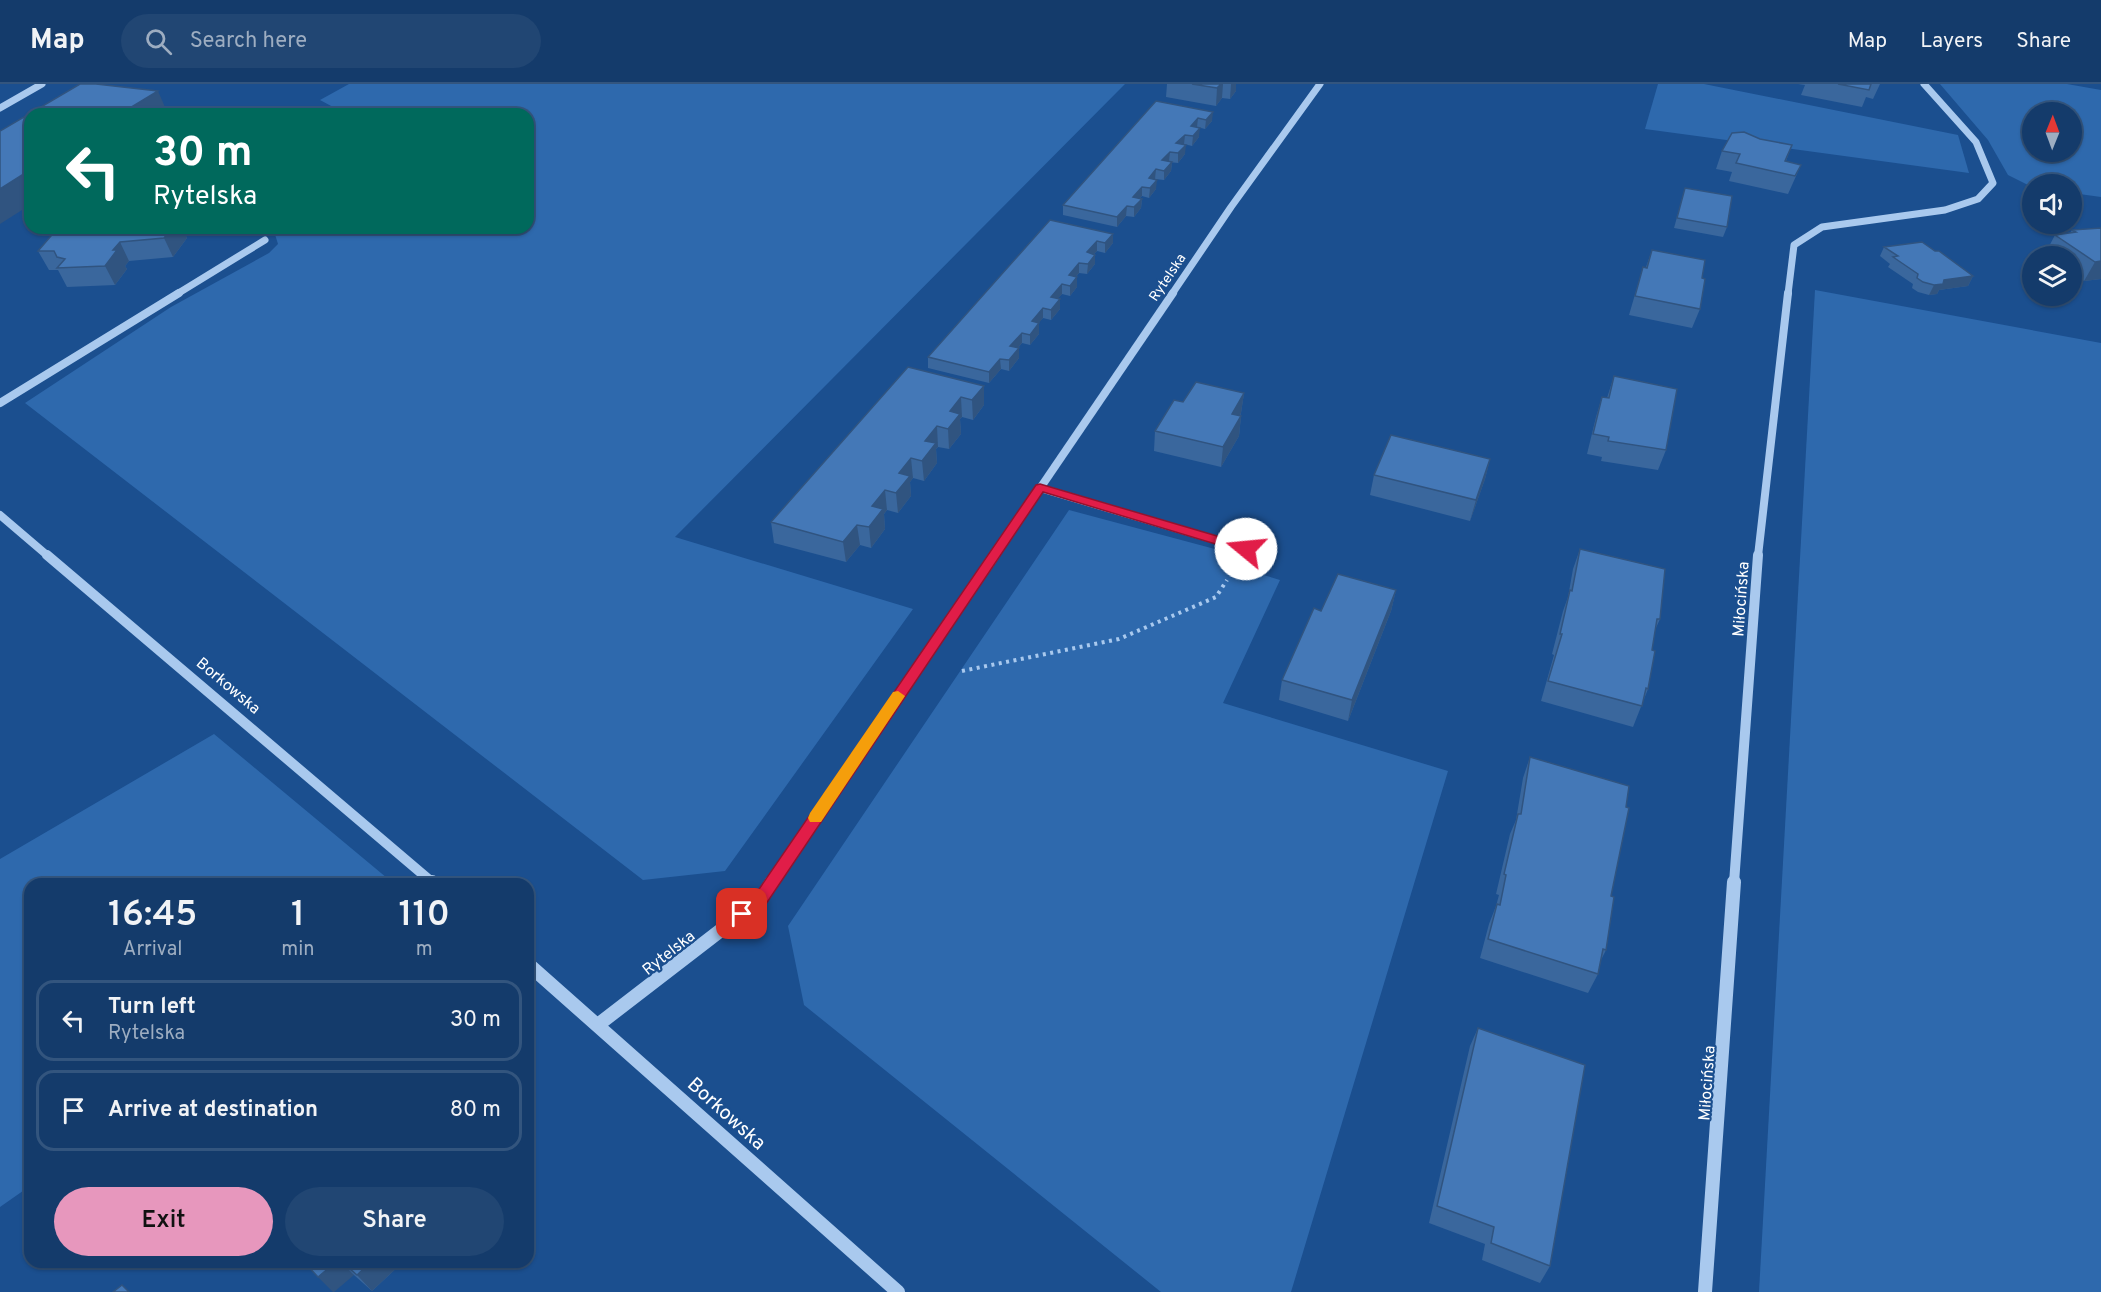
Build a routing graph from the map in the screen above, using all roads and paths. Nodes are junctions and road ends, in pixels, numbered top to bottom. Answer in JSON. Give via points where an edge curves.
{"nodes":[{"id":1,"x":42,"y":84,"type":"edge"},
{"id":2,"x":1320,"y":84,"type":"edge"},
{"id":3,"x":1924,"y":84,"type":"edge"},
{"id":4,"x":0,"y":108,"type":"edge"},
{"id":5,"x":266,"y":240,"type":"dead end"},
{"id":6,"x":0,"y":403,"type":"edge"},
{"id":7,"x":1040,"y":488,"type":"junction"},
{"id":8,"x":0,"y":515,"type":"edge"},
{"id":9,"x":1246,"y":549,"type":"joint"},
{"id":10,"x":908,"y":681,"type":"junction"},
{"id":11,"x":427,"y":878,"type":"edge"},
{"id":12,"x":534,"y":969,"type":"edge"},
{"id":13,"x":599,"y":1024,"type":"junction"},
{"id":14,"x":898,"y":1292,"type":"edge"},
{"id":15,"x":1705,"y":1292,"type":"edge"}],
"edges":[{"from":1,"to":4,"type":"street"},
{"from":2,"to":7,"type":"street","name":"Rytelska","via":[[1231,207]]},
{"from":3,"to":15,"type":"street","name":"Miłocińska","via":[[1976,142],[1994,183],[1978,199],[1945,210],[1822,227],[1794,245],[1759,540]]},
{"from":5,"to":6,"type":"street"},
{"from":7,"to":9,"type":"street"},
{"from":7,"to":10,"type":"street","name":"Rytelska"},
{"from":8,"to":11,"type":"street","name":"Borkowska"},
{"from":9,"to":10,"type":"path","via":[[1216,597],[1119,639]]},
{"from":10,"to":13,"type":"street","name":"Rytelska","via":[[760,900]]},
{"from":12,"to":13,"type":"street","name":"Borkowska"},
{"from":13,"to":14,"type":"street","name":"Borkowska"}]}
